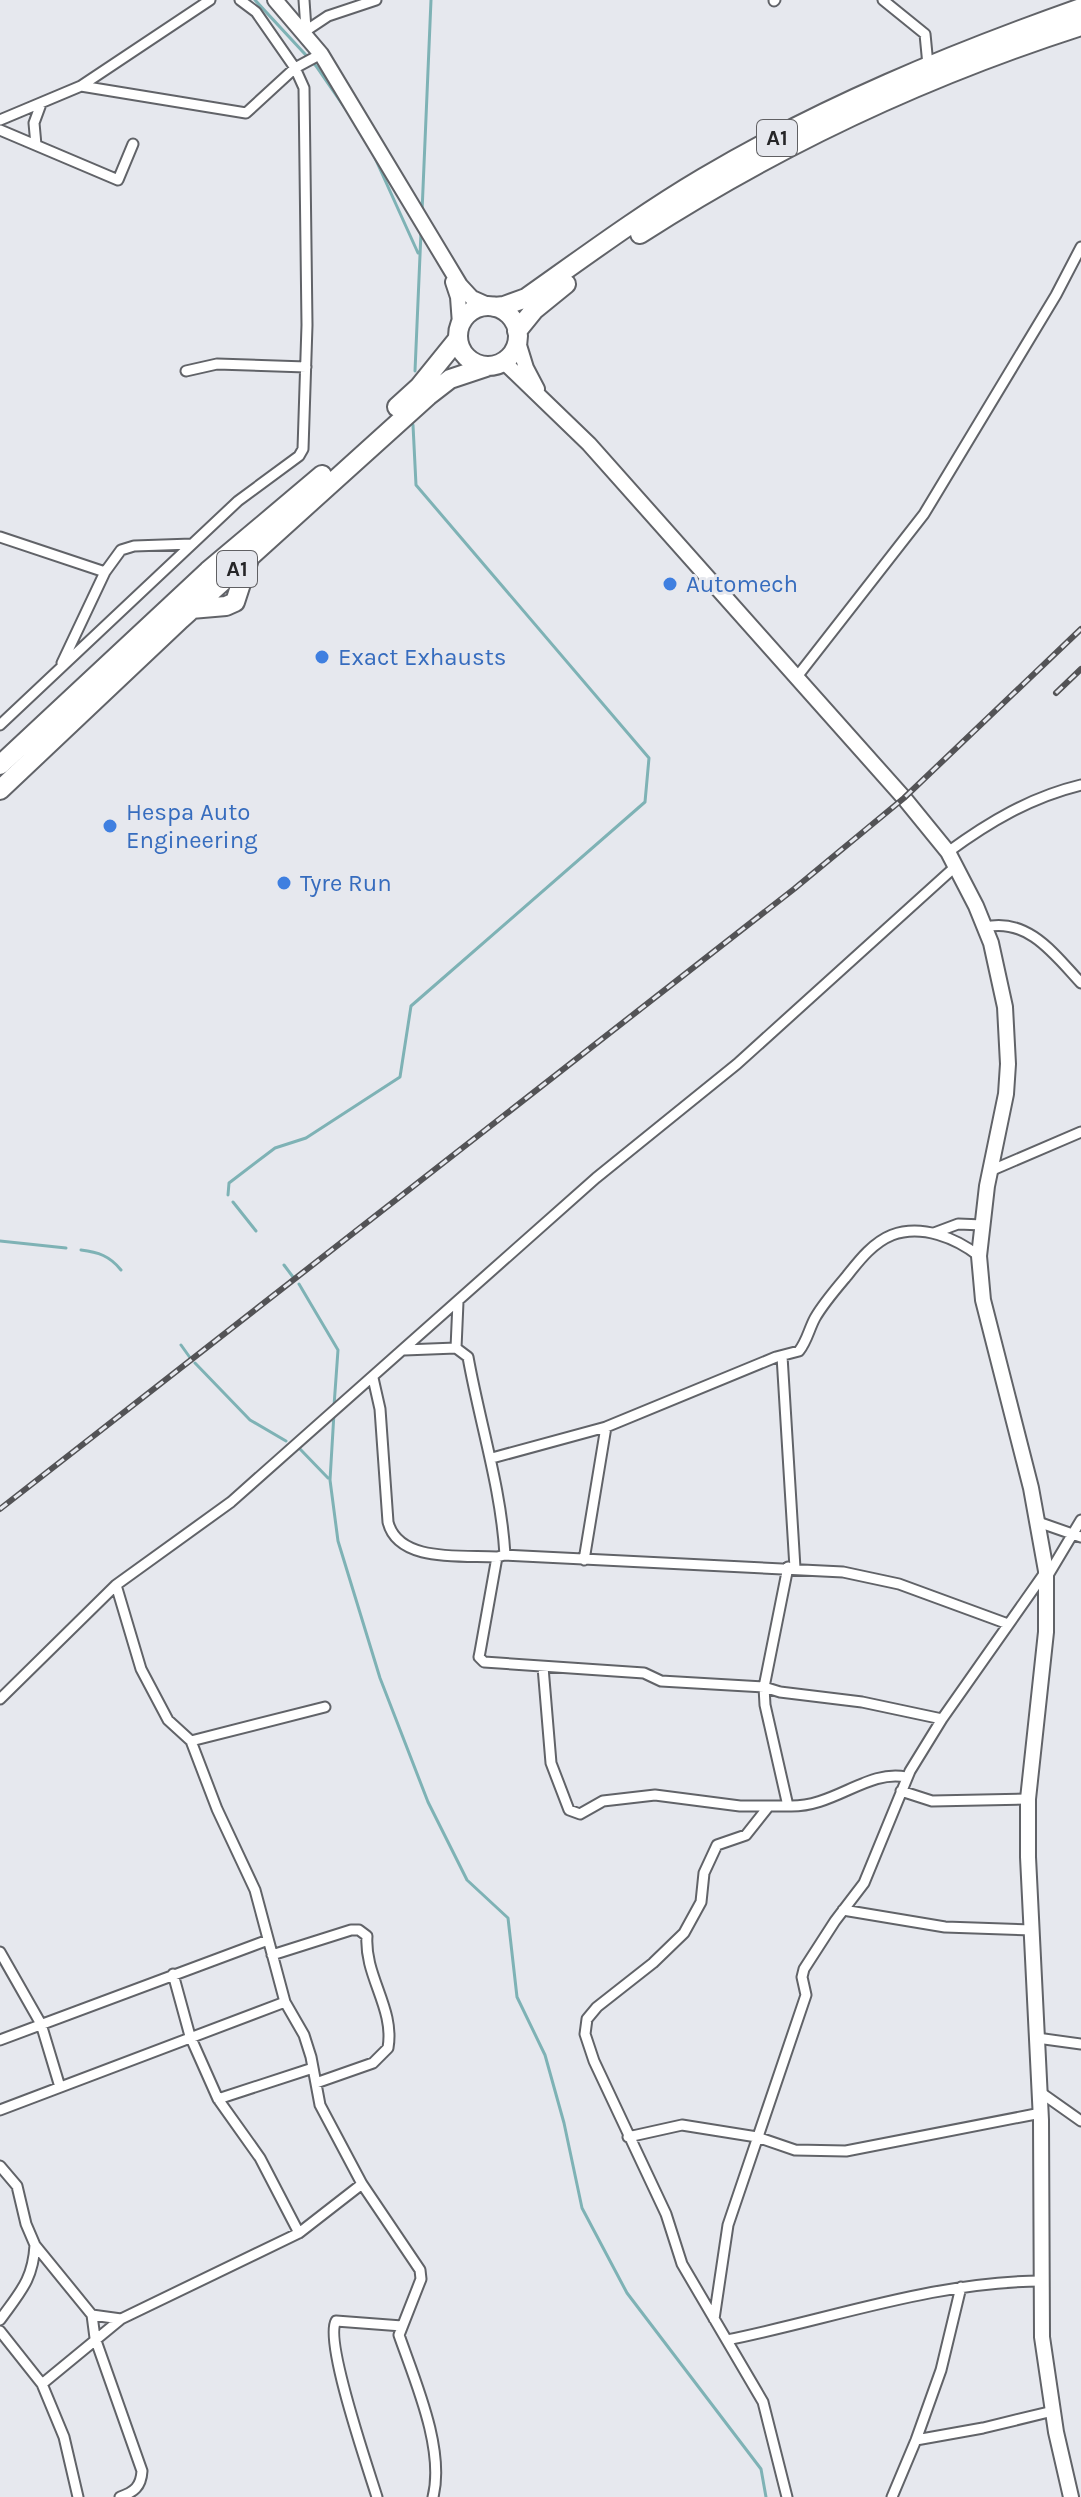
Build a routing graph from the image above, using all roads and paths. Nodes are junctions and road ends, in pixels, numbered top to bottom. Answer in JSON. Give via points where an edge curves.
{"nodes":[{"id":1,"x":210,"y":0,"type":"edge"},
{"id":2,"x":240,"y":0,"type":"edge"},
{"id":3,"x":275,"y":0,"type":"edge"},
{"id":4,"x":304,"y":0,"type":"edge"},
{"id":5,"x":376,"y":0,"type":"edge"},
{"id":6,"x":883,"y":0,"type":"edge"},
{"id":7,"x":1081,"y":8,"type":"edge"},
{"id":8,"x":1081,"y":26,"type":"edge"},
{"id":9,"x":305,"y":30,"type":"junction"},
{"id":10,"x":321,"y":54,"type":"junction"},
{"id":11,"x":928,"y":65,"type":"junction"},
{"id":12,"x":295,"y":68,"type":"junction"},
{"id":13,"x":81,"y":86,"type":"junction"},
{"id":14,"x":41,"y":104,"type":"junction"},
{"id":15,"x":0,"y":120,"type":"edge"},
{"id":16,"x":0,"y":130,"type":"edge"},
{"id":17,"x":133,"y":144,"type":"dead end"},
{"id":18,"x":36,"y":145,"type":"junction"},
{"id":19,"x":1081,"y":247,"type":"edge"},
{"id":20,"x":448,"y":266,"type":"junction"},
{"id":21,"x":492,"y":307,"type":"junction"},
{"id":22,"x":458,"y":332,"type":"junction"},
{"id":23,"x":518,"y":336,"type":"junction"},
{"id":24,"x":495,"y":364,"type":"junction"},
{"id":25,"x":306,"y":367,"type":"junction"},
{"id":26,"x":186,"y":371,"type":"dead end"},
{"id":27,"x":539,"y":393,"type":"junction"},
{"id":28,"x":0,"y":537,"type":"edge"},
{"id":29,"x":192,"y":544,"type":"junction"},
{"id":30,"x":105,"y":572,"type":"junction"},
{"id":31,"x":59,"y":669,"type":"junction"},
{"id":32,"x":796,"y":678,"type":"junction"},
{"id":33,"x":0,"y":725,"type":"edge"},
{"id":34,"x":1,"y":761,"type":"edge"},
{"id":35,"x":17,"y":776,"type":"junction"},
{"id":36,"x":1081,"y":785,"type":"edge"},
{"id":37,"x":0,"y":790,"type":"edge"},
{"id":38,"x":948,"y":852,"type":"junction"},
{"id":39,"x":956,"y":866,"type":"junction"},
{"id":40,"x":985,"y":927,"type":"junction"},
{"id":41,"x":1081,"y":983,"type":"edge"},
{"id":42,"x":1081,"y":1132,"type":"edge"},
{"id":43,"x":990,"y":1171,"type":"junction"},
{"id":44,"x":983,"y":1225,"type":"junction"},
{"id":45,"x":934,"y":1233,"type":"junction"},
{"id":46,"x":979,"y":1256,"type":"junction"},
{"id":47,"x":458,"y":1302,"type":"junction"},
{"id":48,"x":456,"y":1348,"type":"junction"},
{"id":49,"x":403,"y":1350,"type":"junction"},
{"id":50,"x":782,"y":1356,"type":"junction"},
{"id":51,"x":373,"y":1378,"type":"junction"},
{"id":52,"x":606,"y":1427,"type":"junction"},
{"id":53,"x":492,"y":1458,"type":"junction"},
{"id":54,"x":1081,"y":1520,"type":"edge"},
{"id":55,"x":1038,"y":1522,"type":"junction"},
{"id":56,"x":1078,"y":1535,"type":"edge"},
{"id":57,"x":501,"y":1556,"type":"junction"},
{"id":58,"x":584,"y":1560,"type":"junction"},
{"id":59,"x":791,"y":1568,"type":"junction"},
{"id":60,"x":1046,"y":1576,"type":"junction"},
{"id":61,"x":116,"y":1585,"type":"junction"},
{"id":62,"x":1008,"y":1624,"type":"junction"},
{"id":63,"x":543,"y":1667,"type":"junction"},
{"id":64,"x":764,"y":1687,"type":"junction"},
{"id":65,"x":0,"y":1699,"type":"edge"},
{"id":66,"x":325,"y":1707,"type":"dead end"},
{"id":67,"x":942,"y":1719,"type":"junction"},
{"id":68,"x":191,"y":1741,"type":"junction"},
{"id":69,"x":906,"y":1777,"type":"junction"},
{"id":70,"x":901,"y":1791,"type":"junction"},
{"id":71,"x":1028,"y":1799,"type":"junction"},
{"id":72,"x":769,"y":1806,"type":"junction"},
{"id":73,"x":788,"y":1806,"type":"junction"},
{"id":74,"x":843,"y":1910,"type":"junction"},
{"id":75,"x":1033,"y":1930,"type":"junction"},
{"id":76,"x":268,"y":1940,"type":"junction"},
{"id":77,"x":0,"y":1952,"type":"edge"},
{"id":78,"x":272,"y":1955,"type":"junction"},
{"id":79,"x":173,"y":1974,"type":"junction"},
{"id":80,"x":285,"y":2002,"type":"junction"},
{"id":81,"x":41,"y":2024,"type":"junction"},
{"id":82,"x":190,"y":2036,"type":"junction"},
{"id":83,"x":1037,"y":2038,"type":"junction"},
{"id":84,"x":0,"y":2040,"type":"edge"},
{"id":85,"x":1081,"y":2044,"type":"edge"},
{"id":86,"x":313,"y":2068,"type":"junction"},
{"id":87,"x":316,"y":2083,"type":"junction"},
{"id":88,"x":60,"y":2087,"type":"junction"},
{"id":89,"x":1040,"y":2092,"type":"junction"},
{"id":90,"x":218,"y":2099,"type":"junction"},
{"id":91,"x":0,"y":2110,"type":"edge"},
{"id":92,"x":1041,"y":2113,"type":"junction"},
{"id":93,"x":1081,"y":2121,"type":"edge"},
{"id":94,"x":628,"y":2137,"type":"junction"},
{"id":95,"x":757,"y":2137,"type":"junction"},
{"id":96,"x":0,"y":2166,"type":"edge"},
{"id":97,"x":362,"y":2184,"type":"junction"},
{"id":98,"x":299,"y":2233,"type":"junction"},
{"id":99,"x":35,"y":2245,"type":"junction"},
{"id":100,"x":1042,"y":2281,"type":"junction"},
{"id":101,"x":961,"y":2287,"type":"junction"},
{"id":102,"x":92,"y":2315,"type":"junction"},
{"id":103,"x":121,"y":2319,"type":"junction"},
{"id":104,"x":714,"y":2319,"type":"junction"},
{"id":105,"x":0,"y":2320,"type":"edge"},
{"id":106,"x":402,"y":2326,"type":"junction"},
{"id":107,"x":0,"y":2331,"type":"edge"},
{"id":108,"x":95,"y":2338,"type":"junction"},
{"id":109,"x":727,"y":2340,"type":"junction"},
{"id":110,"x":42,"y":2384,"type":"junction"},
{"id":111,"x":1053,"y":2411,"type":"junction"},
{"id":112,"x":916,"y":2440,"type":"junction"},
{"id":113,"x":78,"y":2497,"type":"edge"},
{"id":114,"x":120,"y":2497,"type":"edge"},
{"id":115,"x":377,"y":2497,"type":"edge"},
{"id":116,"x":433,"y":2497,"type":"edge"},
{"id":117,"x":787,"y":2497,"type":"edge"},
{"id":118,"x":892,"y":2497,"type":"edge"},
{"id":119,"x":1071,"y":2497,"type":"edge"}],
"edges":[{"from":1,"to":13,"type":"street"},
{"from":2,"to":12,"type":"street","via":[[256,12]]},
{"from":3,"to":9,"type":"street"},
{"from":4,"to":9,"type":"street"},
{"from":5,"to":9,"type":"street"},
{"from":6,"to":11,"type":"street","via":[[925,34]]},
{"from":7,"to":11,"type":"highway","number":"A1"},
{"from":8,"to":23,"type":"highway","number":"A1","via":[[914,87],[711,188],[534,310]]},
{"from":9,"to":10,"type":"street"},
{"from":10,"to":12,"type":"street"},
{"from":10,"to":20,"type":"street"},
{"from":11,"to":21,"type":"highway","number":"A1","via":[[702,178],[526,298]]},
{"from":12,"to":13,"type":"street","via":[[246,113]]},
{"from":12,"to":25,"type":"street","via":[[304,88]]},
{"from":13,"to":14,"type":"street"},
{"from":14,"to":15,"type":"street"},
{"from":14,"to":18,"type":"street","via":[[34,123]]},
{"from":16,"to":18,"type":"street"},
{"from":17,"to":18,"type":"street","via":[[118,180]]},
{"from":19,"to":32,"type":"street","via":[[924,514]]},
{"from":20,"to":21,"type":"street","via":[[472,298]]},
{"from":20,"to":22,"type":"street","via":[[458,297]]},
{"from":21,"to":22,"type":"highway","number":"A1","via":[[472,310]]},
{"from":21,"to":23,"type":"highway","via":[[509,315]]},
{"from":22,"to":24,"type":"highway","via":[[467,359]]},
{"from":22,"to":34,"type":"highway","number":"A1","via":[[419,387]]},
{"from":23,"to":24,"type":"highway","number":"A1","via":[[513,353]]},
{"from":23,"to":27,"type":"street"},
{"from":24,"to":27,"type":"street"},
{"from":24,"to":35,"type":"highway","number":"A1","via":[[450,379],[428,396],[191,609]]},
{"from":25,"to":26,"type":"street","via":[[217,364]]},
{"from":25,"to":29,"type":"street","via":[[303,452]]},
{"from":27,"to":32,"type":"street"},
{"from":28,"to":30,"type":"street"},
{"from":29,"to":30,"type":"street","via":[[125,548]]},
{"from":29,"to":31,"type":"street"},
{"from":30,"to":31,"type":"street"},
{"from":31,"to":33,"type":"street"},
{"from":32,"to":38,"type":"street"},
{"from":34,"to":35,"type":"street"},
{"from":35,"to":37,"type":"highway","number":"A1"},
{"from":36,"to":38,"type":"street","via":[[1003,815]]},
{"from":38,"to":39,"type":"street"},
{"from":39,"to":40,"type":"street"},
{"from":39,"to":47,"type":"street","via":[[737,1064],[596,1178]]},
{"from":40,"to":41,"type":"street","via":[[1010,925],[1032,935]]},
{"from":40,"to":43,"type":"street","via":[[1000,975],[1008,1035],[1006,1094]]},
{"from":42,"to":43,"type":"street"},
{"from":43,"to":44,"type":"street"},
{"from":44,"to":45,"type":"street","via":[[958,1224]]},
{"from":44,"to":46,"type":"street"},
{"from":45,"to":46,"type":"street"},
{"from":45,"to":50,"type":"street","via":[[890,1236],[868,1252],[815,1318],[799,1351]]},
{"from":46,"to":55,"type":"street","via":[[983,1300]]},
{"from":47,"to":48,"type":"street"},
{"from":47,"to":49,"type":"street"},
{"from":48,"to":49,"type":"street"},
{"from":48,"to":53,"type":"street","via":[[468,1357]]},
{"from":49,"to":51,"type":"street"},
{"from":50,"to":52,"type":"street"},
{"from":50,"to":59,"type":"street"},
{"from":51,"to":57,"type":"street","via":[[391,1534],[414,1551]]},
{"from":51,"to":61,"type":"street","via":[[231,1502]]},
{"from":52,"to":53,"type":"street"},
{"from":52,"to":58,"type":"street"},
{"from":53,"to":57,"type":"street","via":[[502,1514]]},
{"from":54,"to":56,"type":"street"},
{"from":55,"to":56,"type":"street"},
{"from":55,"to":60,"type":"street"},
{"from":56,"to":60,"type":"street"},
{"from":57,"to":58,"type":"street"},
{"from":57,"to":63,"type":"street","via":[[479,1657],[488,1664]]},
{"from":58,"to":59,"type":"street"},
{"from":59,"to":62,"type":"street","via":[[872,1576]]},
{"from":59,"to":64,"type":"street"},
{"from":60,"to":62,"type":"street"},
{"from":60,"to":71,"type":"street","via":[[1046,1632]]},
{"from":61,"to":65,"type":"street"},
{"from":61,"to":68,"type":"street","via":[[141,1669],[168,1720]]},
{"from":62,"to":67,"type":"street"},
{"from":63,"to":64,"type":"street"},
{"from":63,"to":72,"type":"street","via":[[551,1763],[569,1810],[580,1814],[603,1801],[655,1795]]},
{"from":64,"to":67,"type":"street"},
{"from":64,"to":73,"type":"street"},
{"from":66,"to":68,"type":"street"},
{"from":67,"to":69,"type":"street"},
{"from":68,"to":76,"type":"street","via":[[255,1890]]},
{"from":69,"to":70,"type":"street"},
{"from":69,"to":73,"type":"street","via":[[891,1774],[824,1802]]},
{"from":70,"to":71,"type":"street","via":[[932,1801]]},
{"from":70,"to":74,"type":"street","via":[[864,1883]]},
{"from":71,"to":75,"type":"street"},
{"from":72,"to":73,"type":"street"},
{"from":72,"to":94,"type":"street","via":[[746,1835],[713,1851],[701,1902],[684,1933],[587,2019],[585,2034],[594,2061]]},
{"from":74,"to":75,"type":"street","via":[[945,1927]]},
{"from":74,"to":95,"type":"street","via":[[804,1969],[806,1995]]},
{"from":75,"to":83,"type":"street"},
{"from":76,"to":78,"type":"street"},
{"from":76,"to":79,"type":"street"},
{"from":77,"to":81,"type":"street"},
{"from":78,"to":80,"type":"street"},
{"from":78,"to":87,"type":"street","via":[[351,1930],[367,1936],[369,1961],[389,2021],[388,2048],[373,2063]]},
{"from":79,"to":81,"type":"street"},
{"from":79,"to":82,"type":"street"},
{"from":80,"to":82,"type":"street"},
{"from":80,"to":86,"type":"street","via":[[304,2035]]},
{"from":81,"to":84,"type":"street"},
{"from":81,"to":88,"type":"street"},
{"from":82,"to":88,"type":"street"},
{"from":82,"to":90,"type":"street"},
{"from":83,"to":85,"type":"street"},
{"from":83,"to":89,"type":"street"},
{"from":86,"to":87,"type":"street"},
{"from":86,"to":90,"type":"street"},
{"from":87,"to":97,"type":"street","via":[[320,2105]]},
{"from":88,"to":91,"type":"street"},
{"from":89,"to":92,"type":"street"},
{"from":89,"to":93,"type":"street"},
{"from":90,"to":98,"type":"street","via":[[260,2158]]},
{"from":92,"to":95,"type":"street","via":[[846,2151],[795,2150]]},
{"from":92,"to":100,"type":"street"},
{"from":94,"to":95,"type":"street","via":[[682,2125]]},
{"from":94,"to":104,"type":"street","via":[[666,2214],[682,2264]]},
{"from":95,"to":104,"type":"street","via":[[728,2225]]},
{"from":96,"to":99,"type":"street","via":[[17,2186]]},
{"from":97,"to":98,"type":"street"},
{"from":97,"to":106,"type":"street","via":[[421,2274]]},
{"from":98,"to":103,"type":"street"},
{"from":99,"to":102,"type":"street"},
{"from":99,"to":105,"type":"street","via":[[34,2269]]},
{"from":100,"to":101,"type":"street"},
{"from":100,"to":111,"type":"street","via":[[1042,2337]]},
{"from":101,"to":109,"type":"street"},
{"from":101,"to":112,"type":"street","via":[[941,2370]]},
{"from":102,"to":103,"type":"street"},
{"from":102,"to":108,"type":"street"},
{"from":103,"to":108,"type":"street"},
{"from":104,"to":109,"type":"street"},
{"from":106,"to":115,"type":"street","via":[[336,2321],[332,2331]]},
{"from":106,"to":116,"type":"street","via":[[399,2335],[426,2407]]},
{"from":107,"to":110,"type":"street"},
{"from":108,"to":110,"type":"street"},
{"from":108,"to":114,"type":"street","via":[[142,2471],[138,2487]]},
{"from":109,"to":117,"type":"street","via":[[763,2402]]},
{"from":110,"to":113,"type":"street","via":[[64,2437]]},
{"from":111,"to":112,"type":"street"},
{"from":111,"to":119,"type":"street"},
{"from":112,"to":118,"type":"street"}]}
